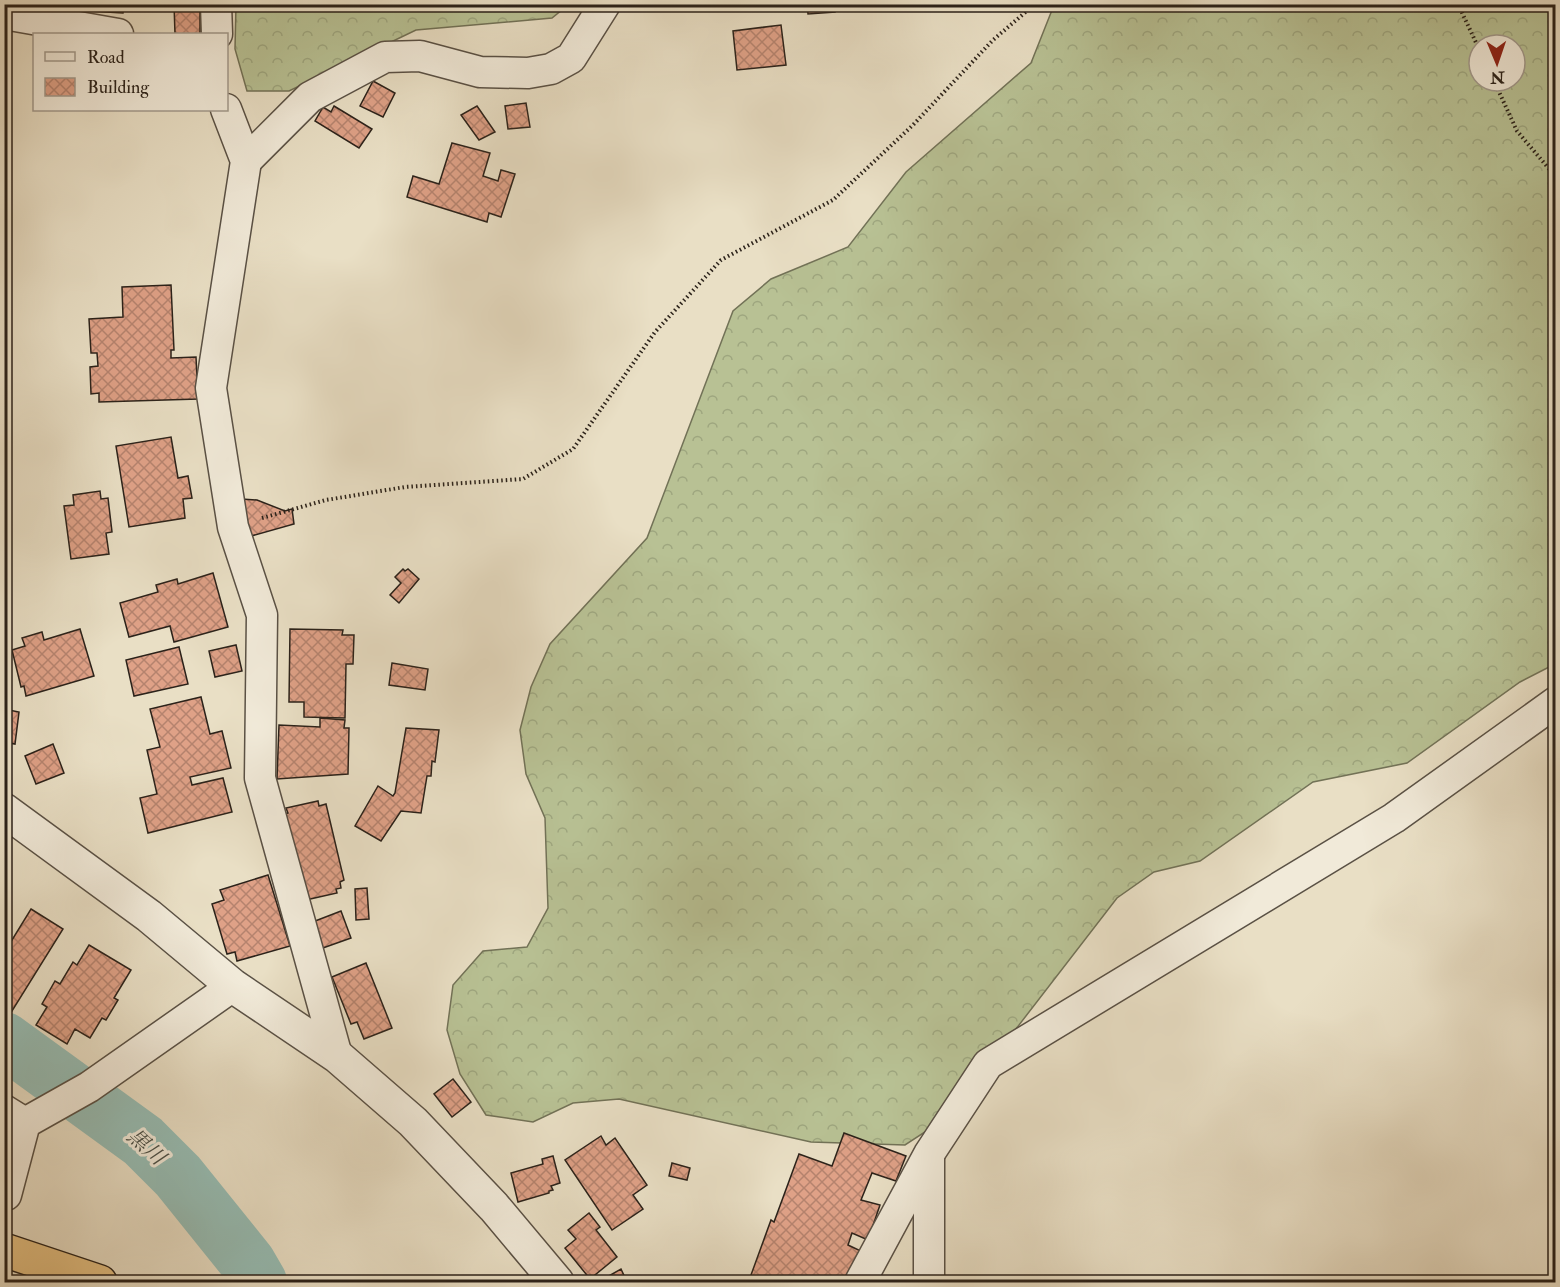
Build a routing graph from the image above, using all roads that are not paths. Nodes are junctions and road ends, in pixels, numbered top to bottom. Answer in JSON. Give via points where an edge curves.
{"nodes":[{"id":1,"x":216,"y":4,"type":"edge"},
{"id":2,"x":605,"y":4,"type":"edge"},
{"id":3,"x":4,"y":14,"type":"edge"},
{"id":4,"x":112,"y":33,"type":"edge"},
{"id":5,"x":217,"y":33,"type":"edge"},
{"id":6,"x":227,"y":111,"type":"edge"},
{"id":7,"x":246,"y":161,"type":"junction"},
{"id":8,"x":1556,"y":702,"type":"edge"},
{"id":9,"x":4,"y":810,"type":"edge"},
{"id":10,"x":233,"y":986,"type":"junction"},
{"id":11,"x":337,"y":1056,"type":"junction"},
{"id":12,"x":15,"y":1117,"type":"edge"},
{"id":13,"x":929,"y":1154,"type":"junction"},
{"id":14,"x":6,"y":1195,"type":"dead end"},
{"id":15,"x":4,"y":1250,"type":"edge"},
{"id":16,"x":100,"y":1282,"type":"edge"},
{"id":17,"x":557,"y":1282,"type":"edge"},
{"id":18,"x":860,"y":1282,"type":"edge"},
{"id":19,"x":929,"y":1282,"type":"edge"}],
"edges":[{"from":1,"to":5,"type":"street"},
{"from":2,"to":7,"type":"street","via":[[571,58],[551,69],[528,73],[480,72],[420,56],[385,57],[310,97]]},
{"from":3,"to":4,"type":"street"},
{"from":6,"to":7,"type":"street"},
{"from":7,"to":11,"type":"street","via":[[211,388],[233,527],[262,615],[260,778]]},
{"from":8,"to":13,"type":"street","via":[[1394,818],[988,1064]]},
{"from":9,"to":10,"type":"street","via":[[149,916]]},
{"from":10,"to":11,"type":"street"},
{"from":10,"to":12,"type":"street","via":[[89,1087]]},
{"from":11,"to":17,"type":"street","via":[[413,1122],[494,1207]]},
{"from":12,"to":14,"type":"street"},
{"from":13,"to":18,"type":"street"},
{"from":13,"to":19,"type":"street"},
{"from":15,"to":16,"type":"highway"}]}
